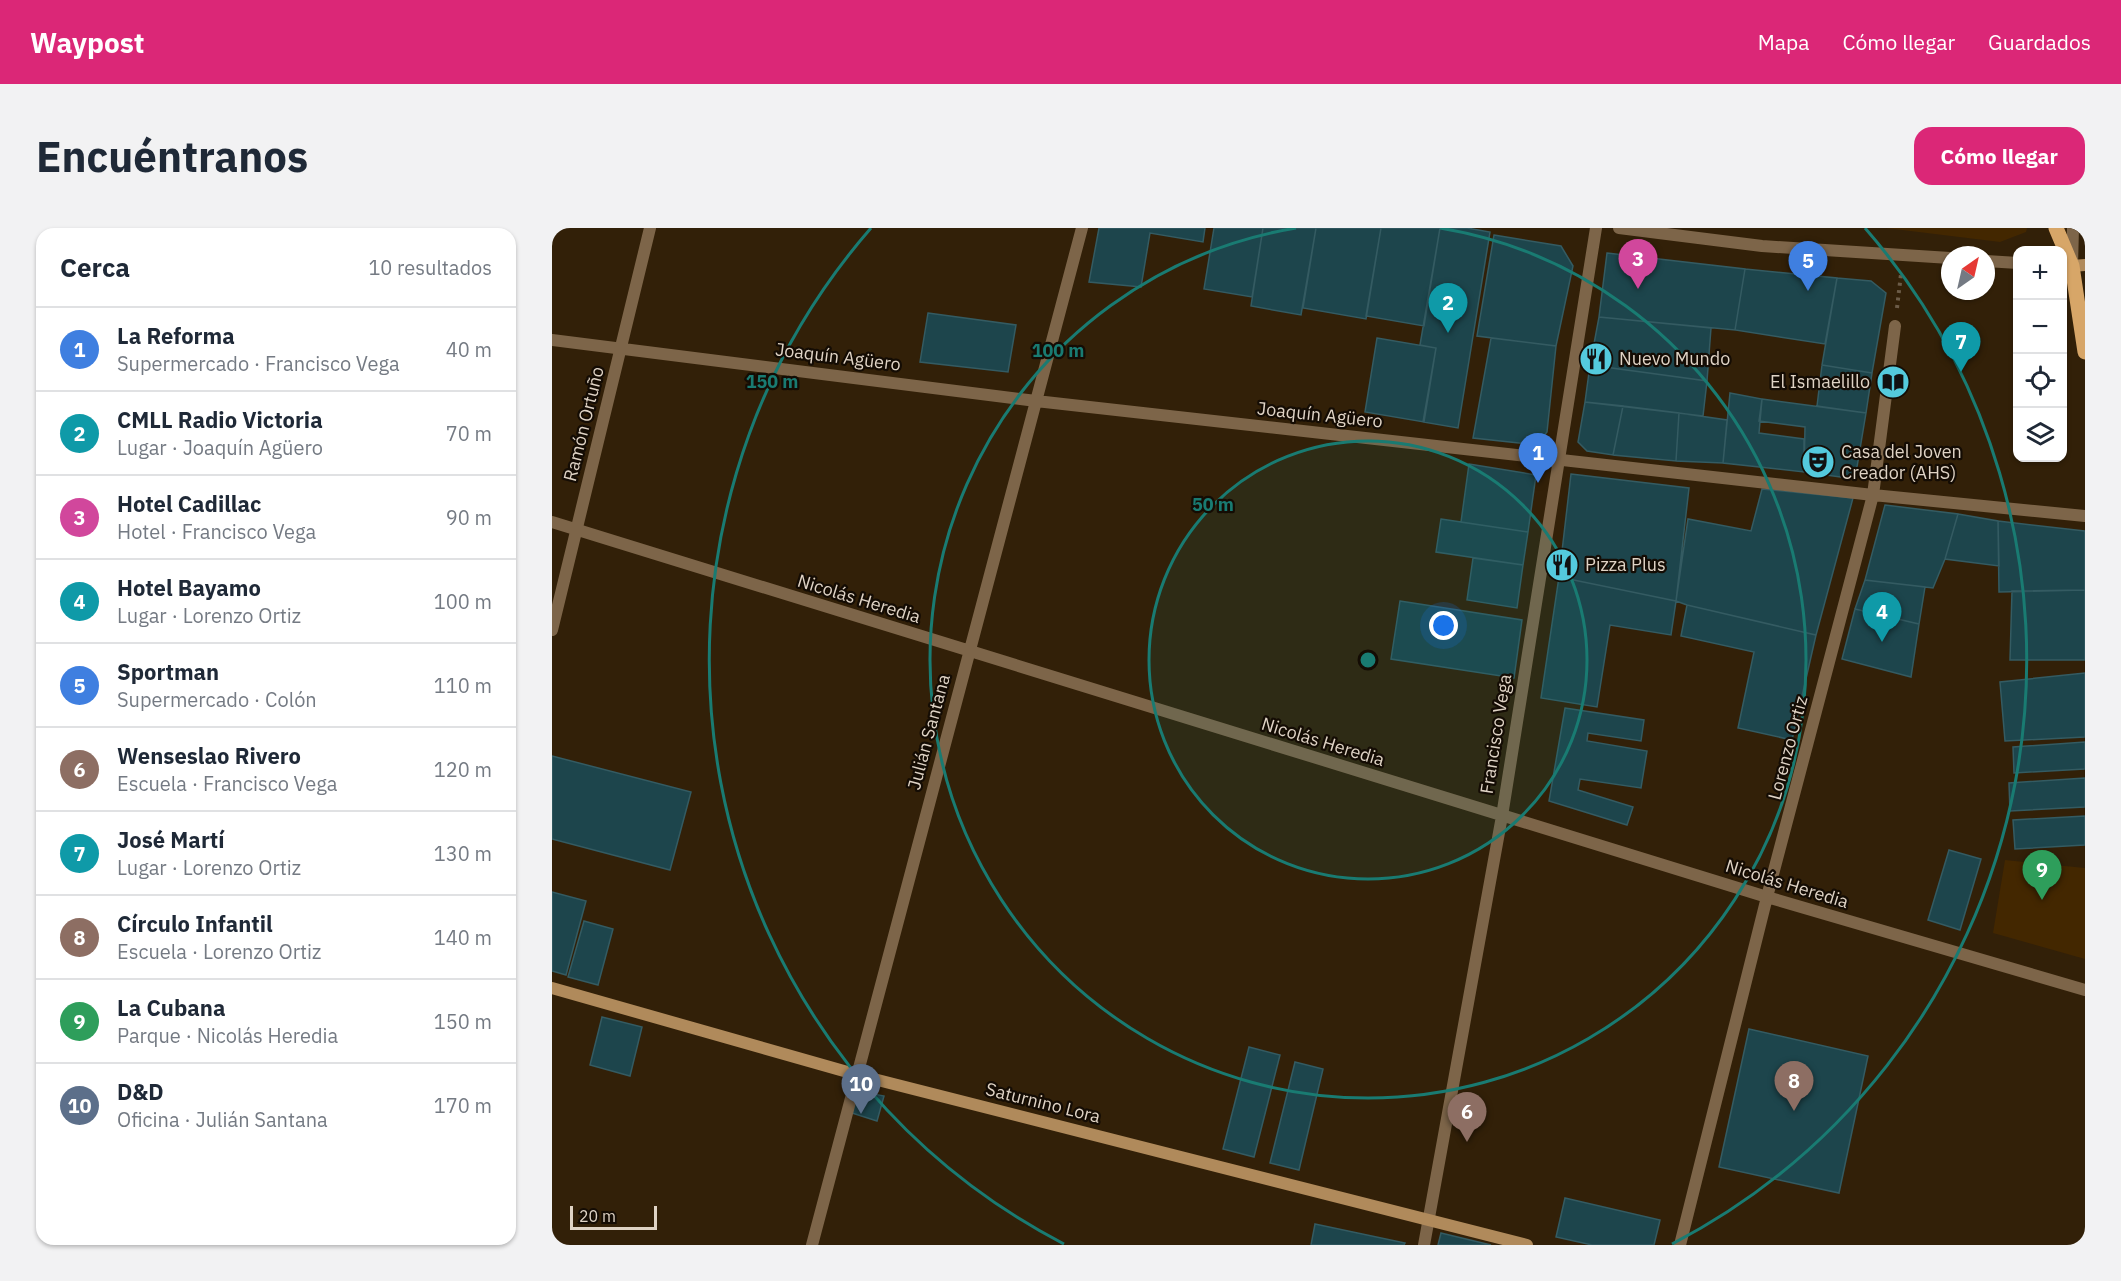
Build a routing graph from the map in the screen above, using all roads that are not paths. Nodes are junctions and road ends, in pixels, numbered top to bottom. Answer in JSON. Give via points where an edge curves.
{"nodes":[{"id":1,"x":650,"y":228,"type":"edge"},
{"id":2,"x":1082,"y":228,"type":"edge"},
{"id":3,"x":1596,"y":228,"type":"edge"},
{"id":4,"x":1619,"y":228,"type":"edge"},
{"id":5,"x":2056,"y":228,"type":"edge"},
{"id":6,"x":2073,"y":228,"type":"edge"},
{"id":7,"x":1941,"y":257,"type":"edge"},
{"id":8,"x":1995,"y":262,"type":"edge"},
{"id":9,"x":2013,"y":263,"type":"edge"},
{"id":10,"x":2073,"y":266,"type":"edge"},
{"id":11,"x":1895,"y":326,"type":"road end"},
{"id":12,"x":552,"y":340,"type":"edge"},
{"id":13,"x":621,"y":348,"type":"junction"},
{"id":14,"x":2085,"y":352,"type":"edge"},
{"id":15,"x":1036,"y":400,"type":"junction"},
{"id":16,"x":1558,"y":460,"type":"junction"},
{"id":17,"x":1873,"y":495,"type":"junction"},
{"id":18,"x":2085,"y":516,"type":"edge"},
{"id":19,"x":552,"y":522,"type":"edge"},
{"id":20,"x":576,"y":529,"type":"junction"},
{"id":21,"x":552,"y":630,"type":"edge"},
{"id":22,"x":969,"y":652,"type":"junction"},
{"id":23,"x":1502,"y":816,"type":"junction"},
{"id":24,"x":1767,"y":897,"type":"junction"},
{"id":25,"x":552,"y":988,"type":"edge"},
{"id":26,"x":2085,"y":990,"type":"edge"},
{"id":27,"x":858,"y":1075,"type":"junction"},
{"id":28,"x":1428,"y":1221,"type":"junction"},
{"id":29,"x":812,"y":1245,"type":"edge"},
{"id":30,"x":1424,"y":1245,"type":"edge"},
{"id":31,"x":1527,"y":1245,"type":"edge"},
{"id":32,"x":1680,"y":1245,"type":"edge"}],
"edges":[{"from":1,"to":13,"type":"street","name":"Ramón Ortuño"},
{"from":2,"to":15,"type":"street","name":"Julián Santana"},
{"from":3,"to":16,"type":"street","name":"Francisco Vega"},
{"from":4,"to":7,"type":"street","via":[[1762,246]]},
{"from":5,"to":10,"type":"main road"},
{"from":6,"to":10,"type":"street"},
{"from":8,"to":9,"type":"street"},
{"from":10,"to":14,"type":"main road"},
{"from":11,"to":17,"type":"street","name":"Lorenzo Ortiz"},
{"from":12,"to":13,"type":"street","name":"Joaquín Agüero"},
{"from":13,"to":15,"type":"street","name":"Joaquín Agüero"},
{"from":13,"to":20,"type":"street","name":"Ramón Ortuño"},
{"from":15,"to":16,"type":"street","name":"Joaquín Agüero"},
{"from":15,"to":22,"type":"street","name":"Julián Santana"},
{"from":16,"to":17,"type":"street","name":"Joaquín Agüero"},
{"from":16,"to":23,"type":"street","name":"Francisco Vega"},
{"from":17,"to":18,"type":"street","name":"Joaquín Agüero"},
{"from":17,"to":24,"type":"street","name":"Lorenzo Ortiz"},
{"from":19,"to":20,"type":"street","name":"Nicolás Heredia"},
{"from":20,"to":21,"type":"street","name":"Ramón Ortuño"},
{"from":20,"to":22,"type":"street","name":"Nicolás Heredia"},
{"from":22,"to":23,"type":"street","name":"Nicolás Heredia"},
{"from":22,"to":27,"type":"street","name":"Julián Santana"},
{"from":23,"to":24,"type":"street","name":"Nicolás Heredia"},
{"from":23,"to":28,"type":"street","name":"Francisco Vega"},
{"from":24,"to":26,"type":"street","name":"Nicolás Heredia"},
{"from":24,"to":32,"type":"street","name":"Lorenzo Ortiz"},
{"from":25,"to":27,"type":"street","name":"Saturnino Lora"},
{"from":27,"to":28,"type":"street","name":"Saturnino Lora"},
{"from":27,"to":29,"type":"street","name":"Julián Santana"},
{"from":28,"to":30,"type":"street","name":"Francisco Vega"},
{"from":28,"to":31,"type":"street","name":"Saturnino Lora"}]}
